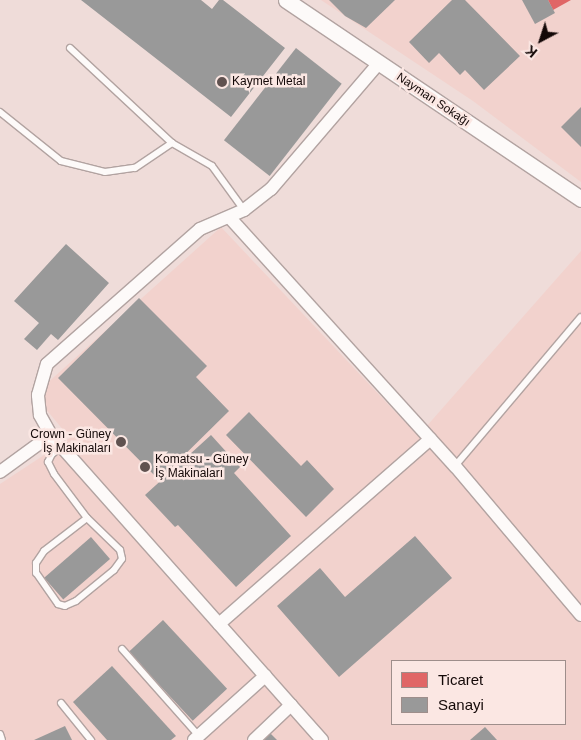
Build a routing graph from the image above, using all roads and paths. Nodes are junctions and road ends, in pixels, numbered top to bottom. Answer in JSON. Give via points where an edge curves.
{"nodes":[{"id":1,"x":286,"y":0,"type":"edge"},
{"id":2,"x":70,"y":48,"type":"dead end"},
{"id":3,"x":380,"y":63,"type":"junction"},
{"id":4,"x":0,"y":112,"type":"edge"},
{"id":5,"x":172,"y":144,"type":"junction"},
{"id":6,"x":581,"y":199,"type":"edge"},
{"id":7,"x":244,"y":210,"type":"junction"},
{"id":8,"x":230,"y":218,"type":"junction"},
{"id":9,"x":581,"y":317,"type":"edge"},
{"id":10,"x":51,"y":435,"type":"junction"},
{"id":11,"x":430,"y":439,"type":"junction"},
{"id":12,"x":62,"y":447,"type":"junction"},
{"id":13,"x":455,"y":466,"type":"junction"},
{"id":14,"x":0,"y":472,"type":"edge"},
{"id":15,"x":87,"y":518,"type":"junction"},
{"id":16,"x":581,"y":615,"type":"edge"},
{"id":17,"x":219,"y":624,"type":"junction"},
{"id":18,"x":122,"y":650,"type":"dead end"},
{"id":19,"x":265,"y":676,"type":"junction"},
{"id":20,"x":61,"y":704,"type":"dead end"},
{"id":21,"x":291,"y":705,"type":"junction"},
{"id":22,"x":0,"y":734,"type":"edge"},
{"id":23,"x":196,"y":738,"type":"edge"},
{"id":24,"x":2,"y":740,"type":"edge"},
{"id":25,"x":91,"y":740,"type":"edge"},
{"id":26,"x":254,"y":740,"type":"edge"},
{"id":27,"x":322,"y":740,"type":"edge"}],
"edges":[{"from":1,"to":3,"type":"street","name":"Nayman Sokağı"},
{"from":2,"to":5,"type":"lane"},
{"from":3,"to":6,"type":"street","name":"Nayman Sokağı"},
{"from":3,"to":7,"type":"street","via":[[271,189]]},
{"from":4,"to":5,"type":"lane","via":[[61,161],[105,172],[135,168]]},
{"from":5,"to":7,"type":"lane","via":[[212,166]]},
{"from":7,"to":8,"type":"street"},
{"from":8,"to":10,"type":"street","via":[[200,229],[47,364],[38,406],[43,425]]},
{"from":8,"to":11,"type":"street"},
{"from":9,"to":13,"type":"lane"},
{"from":10,"to":12,"type":"street"},
{"from":10,"to":14,"type":"street"},
{"from":11,"to":13,"type":"street"},
{"from":11,"to":17,"type":"street"},
{"from":12,"to":15,"type":"lane","via":[[52,454],[48,462]]},
{"from":12,"to":17,"type":"street"},
{"from":13,"to":16,"type":"street"},
{"from":15,"to":15,"type":"lane","via":[[120,550],[122,559],[114,570],[76,601],[65,606],[58,604],[36,573],[36,563],[44,551]]},
{"from":17,"to":19,"type":"street"},
{"from":18,"to":23,"type":"lane"},
{"from":19,"to":21,"type":"street"},
{"from":19,"to":23,"type":"street"},
{"from":20,"to":25,"type":"lane"},
{"from":21,"to":26,"type":"street"},
{"from":21,"to":27,"type":"street"},
{"from":22,"to":24,"type":"lane"}]}
